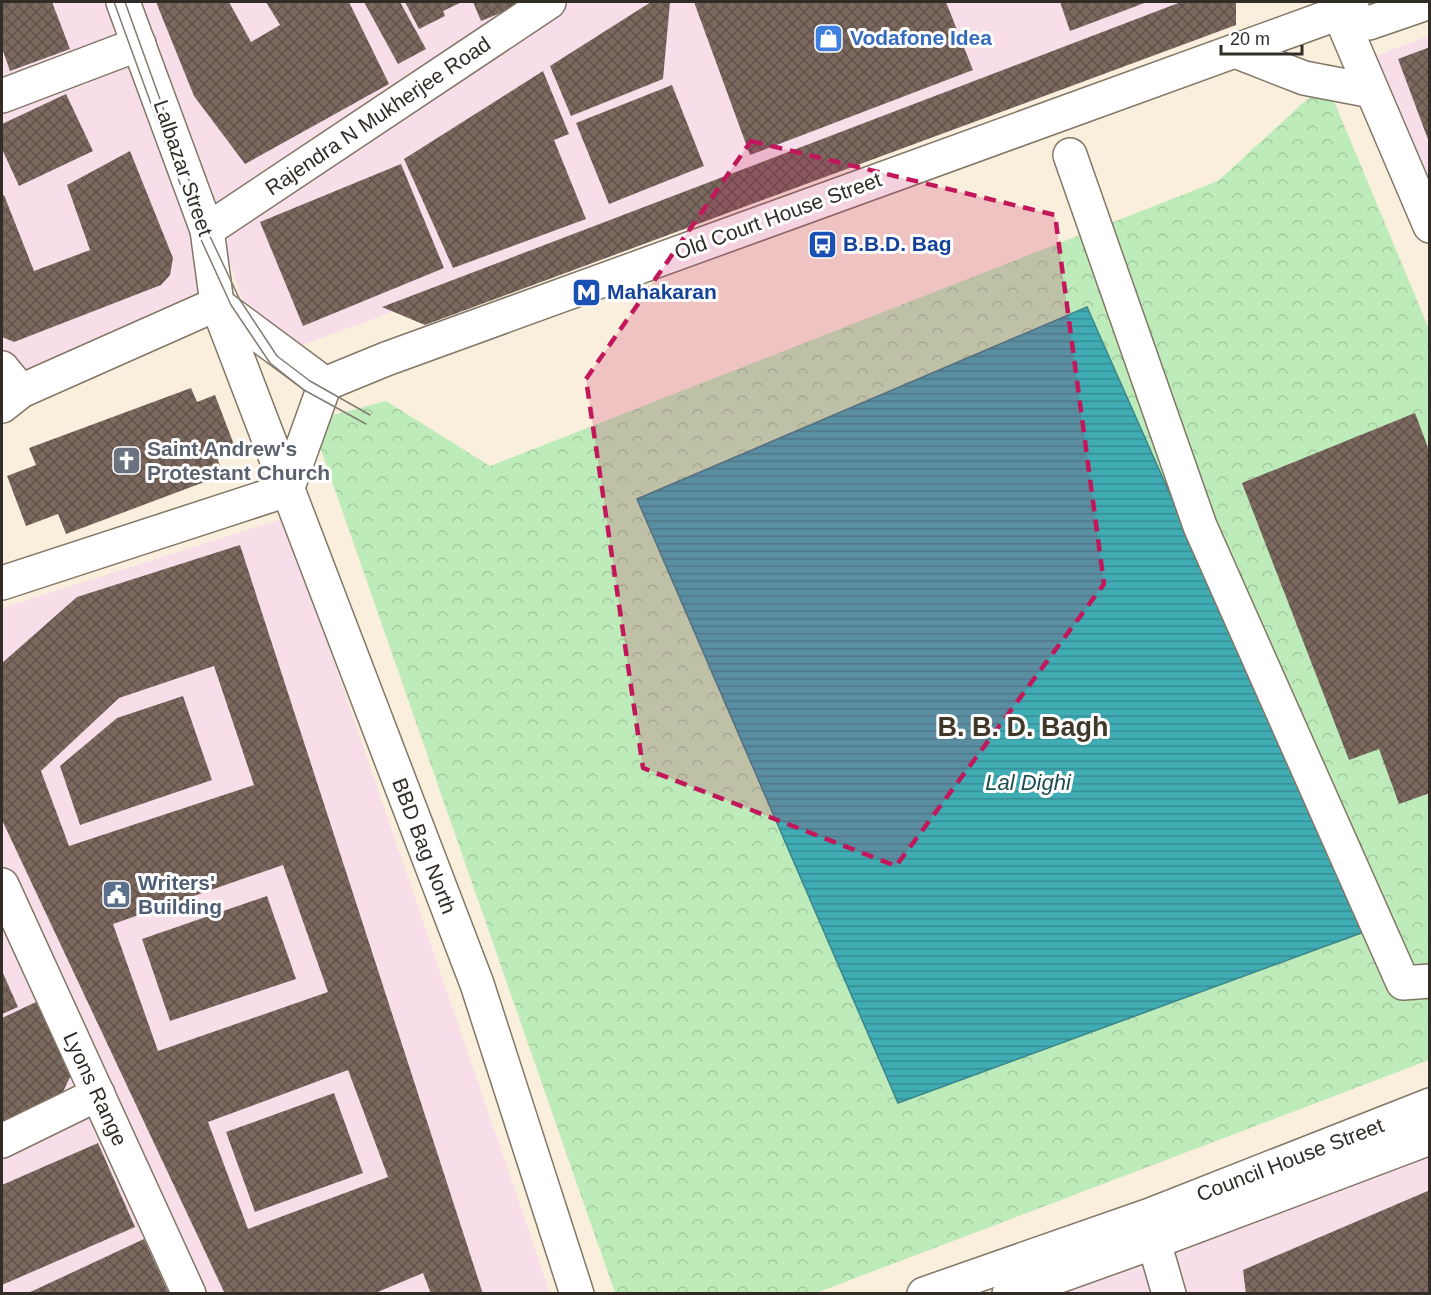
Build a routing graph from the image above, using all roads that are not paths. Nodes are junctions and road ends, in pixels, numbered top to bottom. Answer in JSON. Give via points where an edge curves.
{"nodes":[{"id":1,"x":123,"y":2,"type":"edge"},
{"id":2,"x":549,"y":2,"type":"edge"},
{"id":3,"x":1430,"y":2,"type":"edge"},
{"id":4,"x":1342,"y":5,"type":"edge"},
{"id":5,"x":139,"y":44,"type":"junction"},
{"id":6,"x":1235,"y":51,"type":"junction"},
{"id":7,"x":1372,"y":91,"type":"junction"},
{"id":8,"x":2,"y":96,"type":"edge"},
{"id":9,"x":1070,"y":156,"type":"dead end"},
{"id":10,"x":1430,"y":226,"type":"edge"},
{"id":11,"x":207,"y":230,"type":"junction"},
{"id":12,"x":218,"y":304,"type":"junction"},
{"id":13,"x":326,"y":384,"type":"junction"},
{"id":14,"x":8,"y":388,"type":"edge"},
{"id":15,"x":255,"y":405,"type":"joint"},
{"id":16,"x":287,"y":490,"type":"junction"},
{"id":17,"x":2,"y":583,"type":"edge"},
{"id":18,"x":2,"y":885,"type":"edge"},
{"id":19,"x":1430,"y":981,"type":"edge"},
{"id":20,"x":98,"y":1094,"type":"junction"},
{"id":21,"x":1430,"y":1105,"type":"edge"},
{"id":22,"x":1430,"y":1138,"type":"edge"},
{"id":23,"x":2,"y":1141,"type":"edge"},
{"id":24,"x":1152,"y":1228,"type":"junction"},
{"id":25,"x":189,"y":1293,"type":"edge"},
{"id":26,"x":577,"y":1293,"type":"edge"},
{"id":27,"x":924,"y":1293,"type":"edge"},
{"id":28,"x":1009,"y":1293,"type":"edge"},
{"id":29,"x":1169,"y":1293,"type":"edge"}],
"edges":[{"from":1,"to":5,"type":"main road","name":"Lalbazar Street"},
{"from":2,"to":11,"type":"main road","name":"Rajendra N Mukherjee Road"},
{"from":3,"to":4,"type":"main road","via":[[1369,23]]},
{"from":4,"to":6,"type":"main road","name":"Old Court House Street"},
{"from":4,"to":7,"type":"main road"},
{"from":5,"to":8,"type":"main road"},
{"from":5,"to":11,"type":"main road","name":"Lalbazar Street"},
{"from":6,"to":7,"type":"main road","via":[[1304,78]]},
{"from":6,"to":13,"type":"main road","name":"Old Court House Street","via":[[386,358]]},
{"from":7,"to":10,"type":"main road"},
{"from":9,"to":19,"type":"main road","via":[[1200,525],[1404,983]]},
{"from":11,"to":12,"type":"main road","name":"Lalbazar Street"},
{"from":12,"to":13,"type":"main road"},
{"from":12,"to":14,"type":"main road"},
{"from":12,"to":15,"type":"main road","name":"Lalbazar Street"},
{"from":13,"to":16,"type":"main road"},
{"from":15,"to":16,"type":"main road","name":"BBD Bag North"},
{"from":16,"to":17,"type":"main road"},
{"from":16,"to":26,"type":"main road","name":"BBD Bag North","via":[[477,984]]},
{"from":18,"to":20,"type":"main road","name":"Lyons Range"},
{"from":20,"to":23,"type":"main road"},
{"from":20,"to":25,"type":"main road","name":"Lyons Range"},
{"from":21,"to":24,"type":"main road","name":"Council House Street"},
{"from":22,"to":24,"type":"main road"},
{"from":24,"to":27,"type":"main road"},
{"from":24,"to":28,"type":"main road"},
{"from":24,"to":29,"type":"main road"}]}
